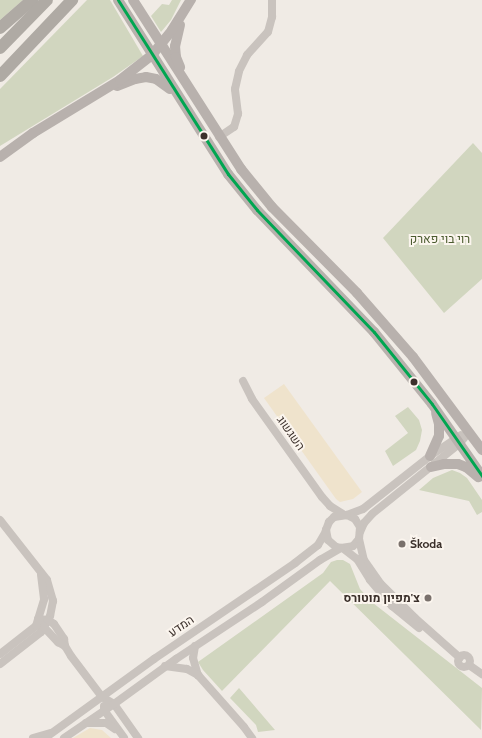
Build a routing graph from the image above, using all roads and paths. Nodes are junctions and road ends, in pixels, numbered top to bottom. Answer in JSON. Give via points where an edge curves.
{"nodes":[{"id":1,"x":32,"y":0,"type":"edge"},
{"id":2,"x":47,"y":0,"type":"edge"},
{"id":3,"x":72,"y":0,"type":"edge"},
{"id":4,"x":118,"y":0,"type":"edge"},
{"id":5,"x":133,"y":0,"type":"edge"},
{"id":6,"x":272,"y":0,"type":"edge"},
{"id":7,"x":189,"y":3,"type":"edge"},
{"id":8,"x":0,"y":28,"type":"edge"},
{"id":9,"x":161,"y":46,"type":"junction"},
{"id":10,"x":0,"y":48,"type":"edge"},
{"id":11,"x":152,"y":55,"type":"junction"},
{"id":12,"x":0,"y":76,"type":"edge"},
{"id":13,"x":190,"y":89,"type":"junction"},
{"id":14,"x":178,"y":95,"type":"junction"},
{"id":15,"x":84,"y":101,"type":"junction"},
{"id":16,"x":219,"y":137,"type":"junction"},
{"id":17,"x":0,"y":157,"type":"edge"},
{"id":18,"x":243,"y":381,"type":"dead end"},
{"id":19,"x":432,"y":404,"type":"junction"},
{"id":20,"x":469,"y":432,"type":"junction"},
{"id":21,"x":458,"y":440,"type":"junction"},
{"id":22,"x":482,"y":450,"type":"edge"},
{"id":23,"x":430,"y":456,"type":"junction"},
{"id":24,"x":431,"y":467,"type":"junction"},
{"id":25,"x":482,"y":476,"type":"edge"},
{"id":26,"x":482,"y":480,"type":"edge"},
{"id":27,"x":322,"y":497,"type":"junction"},
{"id":28,"x":345,"y":514,"type":"junction"},
{"id":29,"x":0,"y":520,"type":"edge"},
{"id":30,"x":328,"y":526,"type":"junction"},
{"id":31,"x":360,"y":535,"type":"junction"},
{"id":32,"x":342,"y":548,"type":"junction"},
{"id":33,"x":40,"y":571,"type":"junction"},
{"id":34,"x":38,"y":619,"type":"junction"},
{"id":35,"x":46,"y":624,"type":"junction"},
{"id":36,"x":441,"y":642,"type":"junction"},
{"id":37,"x":195,"y":646,"type":"junction"},
{"id":38,"x":0,"y":654,"type":"edge"},
{"id":39,"x":0,"y":664,"type":"edge"},
{"id":40,"x":165,"y":666,"type":"junction"},
{"id":41,"x":482,"y":674,"type":"edge"},
{"id":42,"x":198,"y":675,"type":"junction"},
{"id":43,"x":125,"y":695,"type":"junction"},
{"id":44,"x":102,"y":697,"type":"junction"},
{"id":45,"x":114,"y":704,"type":"junction"},
{"id":46,"x":104,"y":710,"type":"junction"},
{"id":47,"x":85,"y":723,"type":"junction"},
{"id":48,"x":127,"y":723,"type":"junction"},
{"id":49,"x":53,"y":732,"type":"junction"},
{"id":50,"x":121,"y":735,"type":"edge"},
{"id":51,"x":33,"y":738,"type":"edge"},
{"id":52,"x":44,"y":738,"type":"edge"},
{"id":53,"x":64,"y":738,"type":"edge"},
{"id":54,"x":138,"y":738,"type":"edge"},
{"id":55,"x":252,"y":738,"type":"edge"}],
"edges":[{"from":1,"to":8,"type":"highway"},
{"from":2,"to":10,"type":"highway"},
{"from":3,"to":12,"type":"highway"},
{"from":4,"to":11,"type":"main road"},
{"from":5,"to":9,"type":"main road"},
{"from":6,"to":16,"type":"street","via":[[272,17],[268,32],[247,55],[239,71],[235,89],[238,114],[234,127]]},
{"from":7,"to":9,"type":"main road"},
{"from":7,"to":13,"type":"main road","via":[[174,46]]},
{"from":9,"to":11,"type":"main road"},
{"from":9,"to":13,"type":"main road"},
{"from":11,"to":14,"type":"main road"},
{"from":11,"to":15,"type":"main road","via":[[120,80]]},
{"from":13,"to":16,"type":"main road"},
{"from":14,"to":15,"type":"main road","via":[[162,82],[146,77],[135,79]]},
{"from":14,"to":19,"type":"main road","via":[[237,186],[355,310]]},
{"from":15,"to":17,"type":"main road"},
{"from":16,"to":20,"type":"main road","via":[[265,198],[357,293],[413,357]]},
{"from":18,"to":27,"type":"street","name":"השגשוג","via":[[252,399]]},
{"from":19,"to":21,"type":"main road"},
{"from":19,"to":23,"type":"main road","via":[[439,431]]},
{"from":20,"to":21,"type":"street"},
{"from":20,"to":22,"type":"main road"},
{"from":21,"to":23,"type":"street"},
{"from":21,"to":24,"type":"street"},
{"from":21,"to":25,"type":"main road"},
{"from":23,"to":28,"type":"street","via":[[363,509]]},
{"from":24,"to":26,"type":"main road","via":[[458,464]]},
{"from":24,"to":31,"type":"street","via":[[372,514],[364,523]]},
{"from":27,"to":28,"type":"street","name":"השגשוג","via":[[330,506]]},
{"from":27,"to":30,"type":"street","name":"השגשוג","via":[[328,510]]},
{"from":28,"to":30,"type":"street","via":[[334,517]]},
{"from":28,"to":31,"type":"street","via":[[358,523]]},
{"from":29,"to":33,"type":"street"},
{"from":30,"to":32,"type":"street","via":[[328,540]]},
{"from":30,"to":44,"type":"street","name":"המדע","via":[[318,545],[295,563]]},
{"from":31,"to":32,"type":"street","via":[[353,546]]},
{"from":31,"to":36,"type":"street","via":[[361,554],[374,576]]},
{"from":32,"to":36,"type":"street","via":[[357,559],[370,580],[392,606]]},
{"from":32,"to":37,"type":"street","name":"המדע","via":[[320,560]]},
{"from":33,"to":34,"type":"street","via":[[44,599]]},
{"from":33,"to":35,"type":"street","via":[[51,587],[53,601]]},
{"from":34,"to":35,"type":"street"},
{"from":34,"to":38,"type":"street","via":[[36,626]]},
{"from":35,"to":39,"type":"street","via":[[41,632]]},
{"from":35,"to":44,"type":"street"},
{"from":36,"to":41,"type":"street","via":[[460,658],[458,662],[461,666],[469,665]]},
{"from":37,"to":40,"type":"street","name":"המדע"},
{"from":37,"to":42,"type":"street","via":[[194,658]]},
{"from":40,"to":42,"type":"street","via":[[187,669]]},
{"from":40,"to":43,"type":"street","name":"המדע"},
{"from":42,"to":55,"type":"street"},
{"from":43,"to":45,"type":"street","name":"המדע"},
{"from":43,"to":48,"type":"street","via":[[122,707]]},
{"from":44,"to":45,"type":"street"},
{"from":44,"to":46,"type":"street"},
{"from":44,"to":49,"type":"street","name":"המדע"},
{"from":45,"to":46,"type":"street","name":"המדע"},
{"from":45,"to":48,"type":"street"},
{"from":46,"to":47,"type":"street","name":"המדע"},
{"from":46,"to":50,"type":"street"},
{"from":47,"to":50,"type":"street","via":[[106,723]]},
{"from":47,"to":53,"type":"street","name":"המדע"},
{"from":48,"to":54,"type":"street"},
{"from":49,"to":51,"type":"street"},
{"from":49,"to":52,"type":"street","name":"המדע"}]}
